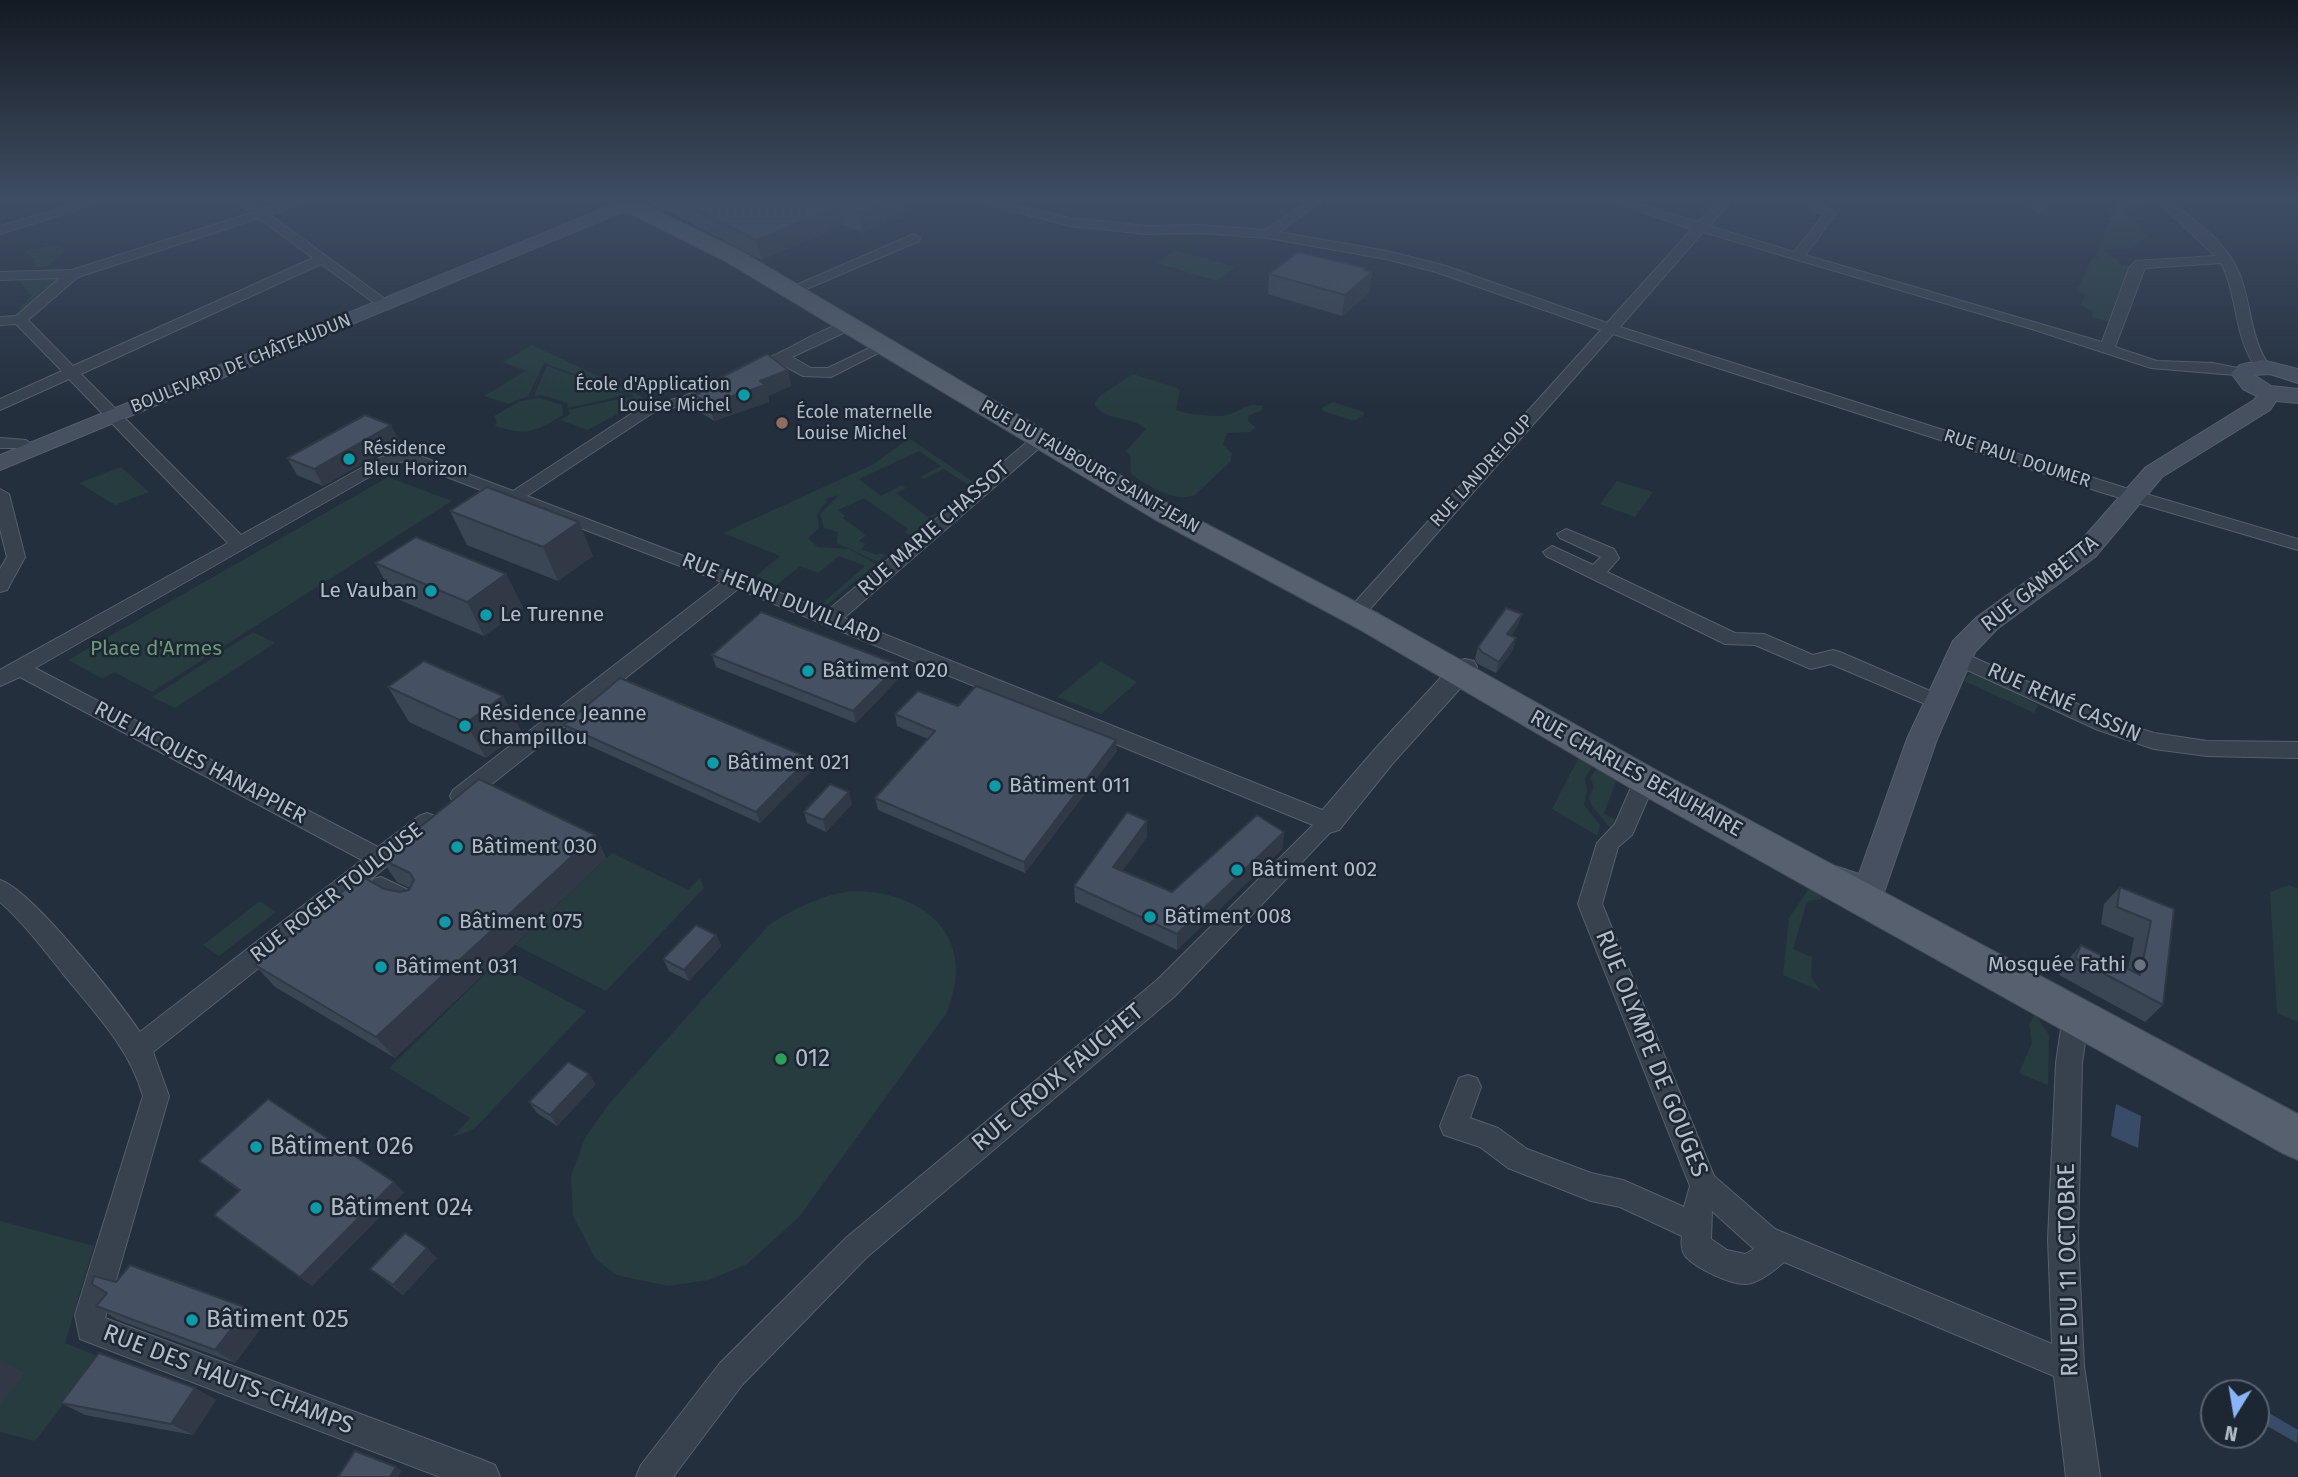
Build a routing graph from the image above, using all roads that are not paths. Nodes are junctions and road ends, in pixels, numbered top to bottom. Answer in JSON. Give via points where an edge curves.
{"nodes":[{"id":1,"x":86,"y":270,"type":"edge"},
{"id":2,"x":297,"y":270,"type":"edge"},
{"id":3,"x":337,"y":270,"type":"edge"},
{"id":4,"x":468,"y":270,"type":"edge"},
{"id":5,"x":758,"y":270,"type":"edge"},
{"id":6,"x":839,"y":270,"type":"edge"},
{"id":7,"x":1440,"y":270,"type":"edge"},
{"id":8,"x":1662,"y":270,"type":"edge"},
{"id":9,"x":1841,"y":270,"type":"edge"},
{"id":10,"x":2135,"y":270,"type":"edge"},
{"id":11,"x":2229,"y":270,"type":"edge"},
{"id":12,"x":73,"y":274,"type":"junction"},
{"id":13,"x":0,"y":276,"type":"edge"},
{"id":14,"x":792,"y":290,"type":"junction"},
{"id":15,"x":385,"y":304,"type":"junction"},
{"id":16,"x":20,"y":320,"type":"junction"},
{"id":17,"x":0,"y":321,"type":"edge"},
{"id":18,"x":849,"y":325,"type":"junction"},
{"id":19,"x":1609,"y":327,"type":"junction"},
{"id":20,"x":886,"y":347,"type":"junction"},
{"id":21,"x":2107,"y":348,"type":"junction"},
{"id":22,"x":782,"y":358,"type":"junction"},
{"id":23,"x":2252,"y":370,"type":"junction"},
{"id":24,"x":73,"y":372,"type":"junction"},
{"id":25,"x":2298,"y":377,"type":"edge"},
{"id":26,"x":2271,"y":393,"type":"junction"},
{"id":27,"x":2298,"y":397,"type":"edge"},
{"id":28,"x":0,"y":405,"type":"edge"},
{"id":29,"x":114,"y":416,"type":"junction"},
{"id":30,"x":1039,"y":440,"type":"junction"},
{"id":31,"x":0,"y":443,"type":"edge"},
{"id":32,"x":32,"y":450,"type":"junction"},
{"id":33,"x":0,"y":463,"type":"edge"},
{"id":34,"x":0,"y":494,"type":"edge"},
{"id":35,"x":516,"y":496,"type":"junction"},
{"id":36,"x":2134,"y":496,"type":"junction"},
{"id":37,"x":1566,"y":534,"type":"dead end"},
{"id":38,"x":239,"y":544,"type":"junction"},
{"id":39,"x":2298,"y":545,"type":"edge"},
{"id":40,"x":1552,"y":552,"type":"dead end"},
{"id":41,"x":1596,"y":573,"type":"junction"},
{"id":42,"x":736,"y":581,"type":"junction"},
{"id":43,"x":0,"y":586,"type":"edge"},
{"id":44,"x":1355,"y":614,"type":"junction"},
{"id":45,"x":830,"y":619,"type":"junction"},
{"id":46,"x":1957,"y":657,"type":"junction"},
{"id":47,"x":20,"y":668,"type":"junction"},
{"id":48,"x":1463,"y":678,"type":"junction"},
{"id":49,"x":0,"y":679,"type":"edge"},
{"id":50,"x":1937,"y":702,"type":"junction"},
{"id":51,"x":2298,"y":750,"type":"edge"},
{"id":52,"x":1645,"y":780,"type":"junction"},
{"id":53,"x":1329,"y":822,"type":"junction"},
{"id":54,"x":380,"y":859,"type":"junction"},
{"id":55,"x":381,"y":886,"type":"edge"},
{"id":56,"x":0,"y":889,"type":"edge"},
{"id":57,"x":1856,"y":889,"type":"junction"},
{"id":58,"x":415,"y":904,"type":"edge"},
{"id":59,"x":2076,"y":1017,"type":"junction"},
{"id":60,"x":136,"y":1050,"type":"junction"},
{"id":61,"x":1468,"y":1087,"type":"dead end"},
{"id":62,"x":2298,"y":1121,"type":"edge"},
{"id":63,"x":2298,"y":1138,"type":"edge"},
{"id":64,"x":1704,"y":1186,"type":"junction"},
{"id":65,"x":1696,"y":1228,"type":"junction"},
{"id":66,"x":1780,"y":1245,"type":"junction"},
{"id":67,"x":2068,"y":1366,"type":"junction"},
{"id":68,"x":483,"y":1477,"type":"edge"},
{"id":69,"x":653,"y":1477,"type":"edge"},
{"id":70,"x":2083,"y":1477,"type":"edge"}],
"edges":[{"from":1,"to":12,"type":"street"},
{"from":2,"to":24,"type":"street"},
{"from":3,"to":15,"type":"street"},
{"from":4,"to":15,"type":"main road","name":"BOULEVARD DE CHÂTEAUDUN"},
{"from":5,"to":14,"type":"main road","name":"RUE DU FAUBOURG SAINT-JEAN"},
{"from":6,"to":14,"type":"street"},
{"from":7,"to":19,"type":"street","name":"RUE PAUL DOUMER"},
{"from":8,"to":19,"type":"street","name":"RUE LANDRELOUP"},
{"from":9,"to":21,"type":"street"},
{"from":10,"to":21,"type":"street"},
{"from":11,"to":23,"type":"street","via":[[2254,358]]},
{"from":12,"to":13,"type":"street"},
{"from":12,"to":16,"type":"street"},
{"from":14,"to":18,"type":"main road","name":"RUE DU FAUBOURG SAINT-JEAN"},
{"from":15,"to":29,"type":"main road","name":"BOULEVARD DE CHÂTEAUDUN"},
{"from":16,"to":17,"type":"street"},
{"from":16,"to":24,"type":"street"},
{"from":18,"to":20,"type":"main road","name":"RUE DU FAUBOURG SAINT-JEAN"},
{"from":18,"to":22,"type":"street"},
{"from":19,"to":36,"type":"street","name":"RUE PAUL DOUMER"},
{"from":19,"to":44,"type":"street","name":"RUE LANDRELOUP"},
{"from":20,"to":22,"type":"street","via":[[831,372],[808,373]]},
{"from":20,"to":30,"type":"main road","name":"RUE DU FAUBOURG SAINT-JEAN"},
{"from":21,"to":23,"type":"street","via":[[2156,365]]},
{"from":22,"to":35,"type":"street","via":[[688,400],[649,409]]},
{"from":23,"to":25,"type":"main road"},
{"from":23,"to":26,"type":"main road","via":[[2253,386]]},
{"from":24,"to":28,"type":"street"},
{"from":24,"to":29,"type":"street"},
{"from":26,"to":27,"type":"main road"},
{"from":26,"to":36,"type":"main road","name":"RUE GAMBETTA","via":[[2262,405],[2154,472]]},
{"from":29,"to":32,"type":"main road","name":"BOULEVARD DE CHÂTEAUDUN"},
{"from":29,"to":38,"type":"street"},
{"from":30,"to":44,"type":"main road","name":"RUE DU FAUBOURG SAINT-JEAN","via":[[1164,513]]},
{"from":30,"to":45,"type":"street","name":"RUE MARIE CHASSOT"},
{"from":31,"to":32,"type":"street","via":[[20,443]]},
{"from":32,"to":33,"type":"main road","name":"BOULEVARD DE CHÂTEAUDUN"},
{"from":34,"to":43,"type":"street","via":[[16,557]]},
{"from":35,"to":38,"type":"street","name":"RUE HENRI DUVILLARD","via":[[400,456]]},
{"from":35,"to":42,"type":"street","name":"RUE HENRI DUVILLARD"},
{"from":36,"to":39,"type":"street","name":"RUE PAUL DOUMER"},
{"from":36,"to":46,"type":"main road","name":"RUE GAMBETTA","via":[[2086,551],[1987,623]]},
{"from":37,"to":41,"type":"street","via":[[1608,553],[1610,558]]},
{"from":38,"to":47,"type":"street","name":"RUE HENRI DUVILLARD"},
{"from":40,"to":41,"type":"street"},
{"from":41,"to":50,"type":"street","via":[[1732,639],[1757,639],[1811,662],[1833,657]]},
{"from":42,"to":45,"type":"street","name":"RUE HENRI DUVILLARD"},
{"from":42,"to":54,"type":"street","name":"RUE ROGER TOULOUSE"},
{"from":44,"to":48,"type":"main road","name":"RUE DU FAUBOURG SAINT-JEAN"},
{"from":45,"to":53,"type":"street","name":"RUE HENRI DUVILLARD"},
{"from":46,"to":50,"type":"main road","name":"RUE GAMBETTA"},
{"from":46,"to":51,"type":"street","name":"RUE RENÉ CASSIN","via":[[2152,741]]},
{"from":47,"to":49,"type":"street","name":"RUE HENRI DUVILLARD"},
{"from":47,"to":54,"type":"street","name":"RUE JACQUES HANAPPIER"},
{"from":48,"to":52,"type":"main road","name":"RUE CHARLES BEAUHAIRE"},
{"from":48,"to":53,"type":"street","name":"RUE CROIX FAUCHET"},
{"from":48,"to":57,"type":"main road"},
{"from":50,"to":57,"type":"main road","name":"RUE GAMBETTA"},
{"from":52,"to":57,"type":"main road","name":"RUE CHARLES BEAUHAIRE"},
{"from":52,"to":57,"type":"main road","via":[[1678,793]]},
{"from":52,"to":64,"type":"street","name":"RUE OLYMPE DE GOUGES","via":[[1624,829],[1608,843],[1590,904]]},
{"from":53,"to":69,"type":"street","name":"RUE CROIX FAUCHET","via":[[1166,988],[857,1247],[731,1374]]},
{"from":54,"to":60,"type":"street","name":"RUE ROGER TOULOUSE"},
{"from":55,"to":58,"type":"street"},
{"from":56,"to":60,"type":"street","name":"RUE DES HAUTS-CHAMPS","via":[[28,912]]},
{"from":57,"to":59,"type":"main road","via":[[1951,940]]},
{"from":59,"to":62,"type":"main road","via":[[2217,1076]]},
{"from":59,"to":63,"type":"main road"},
{"from":59,"to":67,"type":"street","name":"RUE DU 11 OCTOBRE","via":[[2069,1063],[2063,1239]]},
{"from":60,"to":68,"type":"street","name":"RUE DES HAUTS-CHAMPS","via":[[156,1096],[90,1315],[91,1328]]},
{"from":61,"to":65,"type":"street","via":[[1454,1126],[1488,1137],[1518,1159],[1623,1194]]},
{"from":64,"to":65,"type":"street"},
{"from":64,"to":66,"type":"street","name":"RUE OLYMPE DE GOUGES","via":[[1765,1239]]},
{"from":65,"to":66,"type":"street","via":[[1696,1246],[1721,1263],[1746,1269]]},
{"from":66,"to":67,"type":"street","name":"RUE OLYMPE DE GOUGES"},
{"from":67,"to":70,"type":"street","name":"RUE DU 11 OCTOBRE"}]}
